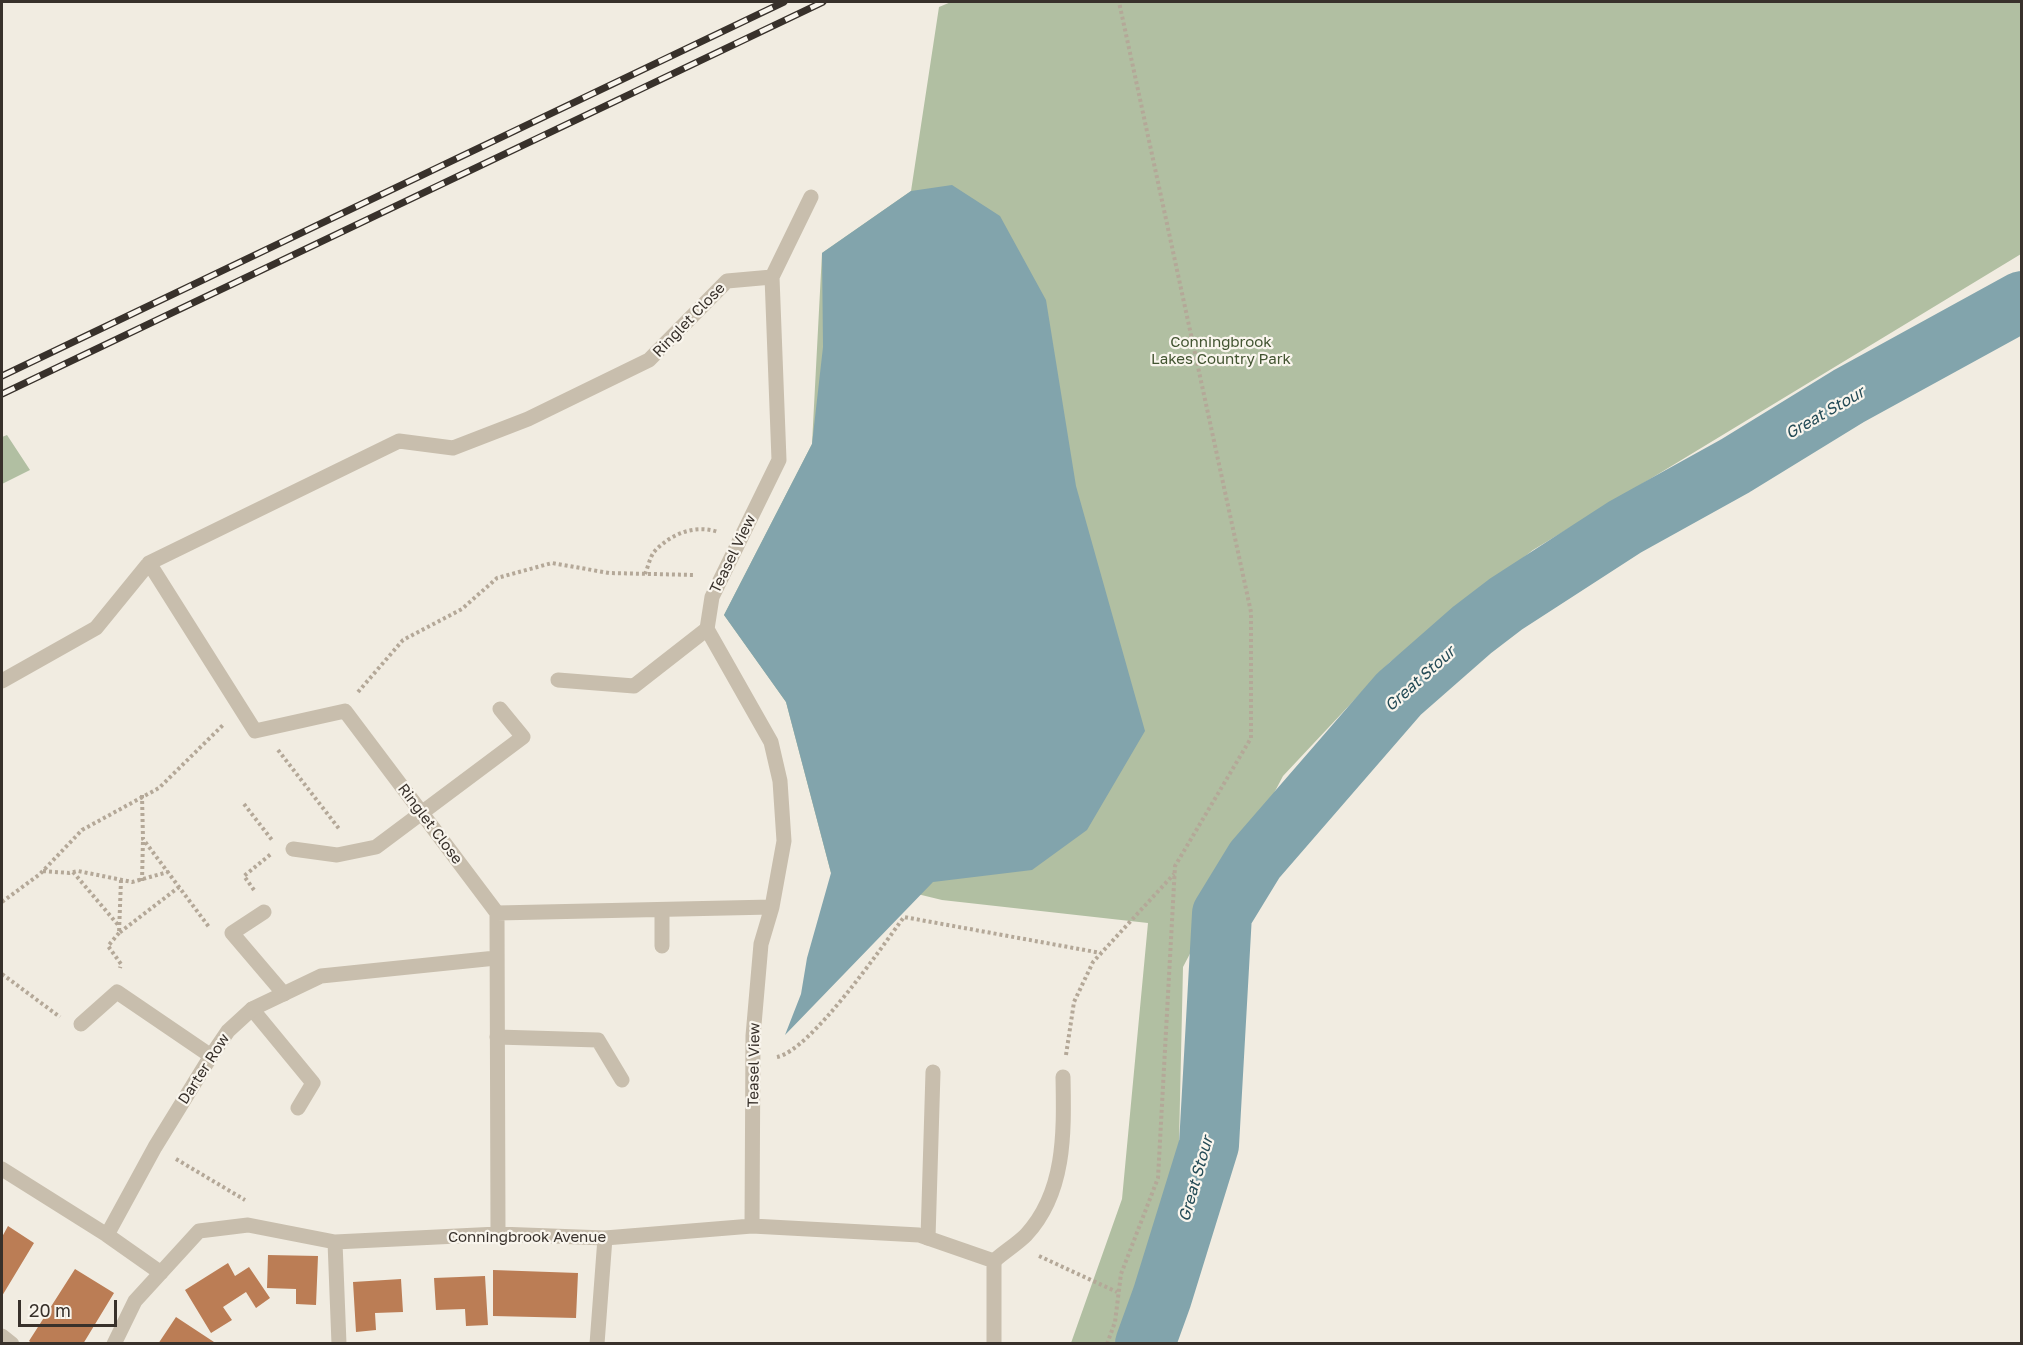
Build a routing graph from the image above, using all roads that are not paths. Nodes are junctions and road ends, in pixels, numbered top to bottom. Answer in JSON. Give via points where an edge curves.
{"nodes":[{"id":1,"x":811,"y":197,"type":"dead end"},
{"id":2,"x":772,"y":277,"type":"junction"},
{"id":3,"x":149,"y":563,"type":"junction"},
{"id":4,"x":707,"y":629,"type":"junction"},
{"id":5,"x":2,"y":681,"type":"edge"},
{"id":6,"x":558,"y":681,"type":"dead end"},
{"id":7,"x":500,"y":709,"type":"dead end"},
{"id":8,"x":422,"y":814,"type":"junction"},
{"id":9,"x":293,"y":849,"type":"dead end"},
{"id":10,"x":772,"y":907,"type":"junction"},
{"id":11,"x":662,"y":909,"type":"junction"},
{"id":12,"x":264,"y":912,"type":"road end"},
{"id":13,"x":497,"y":913,"type":"junction"},
{"id":14,"x":662,"y":946,"type":"dead end"},
{"id":15,"x":496,"y":958,"type":"junction"},
{"id":16,"x":284,"y":994,"type":"junction"},
{"id":17,"x":252,"y":1009,"type":"junction"},
{"id":18,"x":81,"y":1024,"type":"road end"},
{"id":19,"x":497,"y":1037,"type":"junction"},
{"id":20,"x":211,"y":1056,"type":"junction"},
{"id":21,"x":933,"y":1072,"type":"dead end"},
{"id":22,"x":1063,"y":1077,"type":"road end"},
{"id":23,"x":622,"y":1080,"type":"dead end"},
{"id":24,"x":298,"y":1108,"type":"dead end"},
{"id":25,"x":2,"y":1169,"type":"edge"},
{"id":26,"x":752,"y":1226,"type":"junction"},
{"id":27,"x":498,"y":1234,"type":"junction"},
{"id":28,"x":107,"y":1235,"type":"junction"},
{"id":29,"x":604,"y":1238,"type":"junction"},
{"id":30,"x":928,"y":1238,"type":"junction"},
{"id":31,"x":335,"y":1242,"type":"junction"},
{"id":32,"x":994,"y":1261,"type":"junction"},
{"id":33,"x":161,"y":1273,"type":"junction"},
{"id":34,"x":2,"y":1336,"type":"edge"},
{"id":35,"x":12,"y":1344,"type":"edge"},
{"id":36,"x":114,"y":1344,"type":"edge"},
{"id":37,"x":339,"y":1344,"type":"edge"},
{"id":38,"x":597,"y":1344,"type":"edge"},
{"id":39,"x":994,"y":1344,"type":"edge"}],
"edges":[{"from":1,"to":2,"type":"street","name":"Teasel View"},
{"from":2,"to":3,"type":"street","name":"Ringlet Close","via":[[727,280],[649,360],[528,419],[453,448],[399,441]]},
{"from":2,"to":4,"type":"street","name":"Teasel View","via":[[779,460],[712,597]]},
{"from":3,"to":5,"type":"street","name":"Ringlet Close","via":[[96,628]]},
{"from":3,"to":8,"type":"street","name":"Ringlet Close","via":[[255,731],[345,711]]},
{"from":4,"to":6,"type":"street","via":[[634,686]]},
{"from":4,"to":10,"type":"street","name":"Teasel View","via":[[771,742],[780,782],[784,841]]},
{"from":7,"to":8,"type":"street","via":[[523,737]]},
{"from":8,"to":9,"type":"street","via":[[376,848],[337,855]]},
{"from":8,"to":13,"type":"street","name":"Ringlet Close"},
{"from":10,"to":11,"type":"street"},
{"from":10,"to":26,"type":"street","name":"Teasel View","via":[[761,944],[753,1061]]},
{"from":11,"to":13,"type":"street"},
{"from":11,"to":14,"type":"street"},
{"from":12,"to":16,"type":"street","via":[[232,933]]},
{"from":13,"to":15,"type":"street"},
{"from":15,"to":16,"type":"street","name":"Darter Row","via":[[321,976]]},
{"from":15,"to":19,"type":"street"},
{"from":16,"to":17,"type":"street","name":"Darter Row"},
{"from":17,"to":20,"type":"street","name":"Darter Row","via":[[228,1031]]},
{"from":17,"to":24,"type":"street","via":[[313,1083]]},
{"from":18,"to":20,"type":"street","via":[[117,992]]},
{"from":19,"to":23,"type":"street","via":[[598,1040]]},
{"from":19,"to":27,"type":"street"},
{"from":20,"to":28,"type":"street","name":"Darter Row"},
{"from":21,"to":30,"type":"street"},
{"from":22,"to":32,"type":"street","via":[[1060,1173],[1027,1234]]},
{"from":25,"to":28,"type":"street"},
{"from":26,"to":29,"type":"street","name":"Conningbrook Avenue"},
{"from":26,"to":30,"type":"street","name":"Conningbrook Avenue"},
{"from":27,"to":29,"type":"street","name":"Conningbrook Avenue"},
{"from":27,"to":31,"type":"street","name":"Conningbrook Avenue"},
{"from":28,"to":33,"type":"street"},
{"from":29,"to":38,"type":"street"},
{"from":30,"to":32,"type":"street","name":"Conningbrook Avenue"},
{"from":31,"to":33,"type":"street","name":"Conningbrook Avenue","via":[[256,1226],[199,1231]]},
{"from":31,"to":37,"type":"street"},
{"from":32,"to":39,"type":"street"},
{"from":33,"to":36,"type":"street","name":"Conningbrook Avenue","via":[[135,1301]]},
{"from":34,"to":35,"type":"street"}]}
